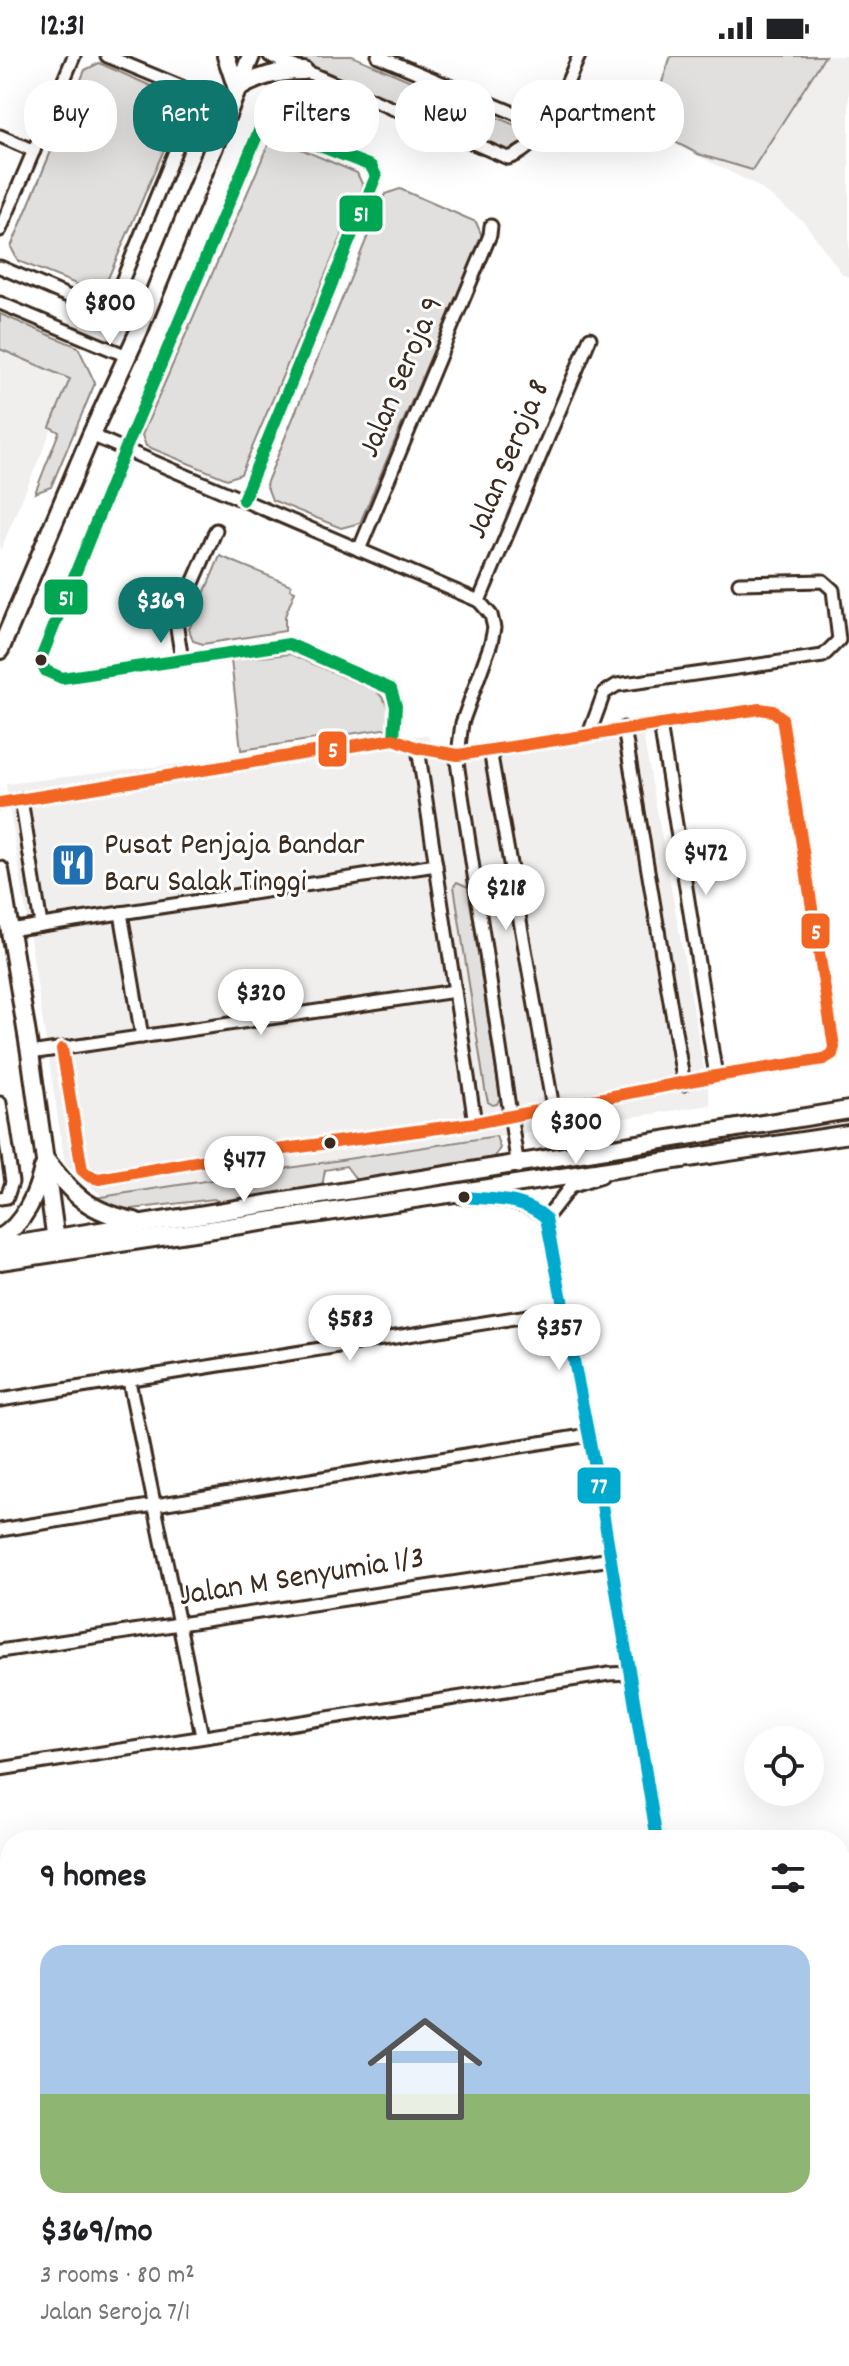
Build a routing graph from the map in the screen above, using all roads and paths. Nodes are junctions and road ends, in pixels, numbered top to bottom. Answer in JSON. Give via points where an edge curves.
{"nodes":[{"id":1,"x":74,"y":56,"type":"edge"},
{"id":2,"x":107,"y":56,"type":"edge"},
{"id":3,"x":226,"y":56,"type":"edge"},
{"id":4,"x":251,"y":56,"type":"edge"},
{"id":5,"x":270,"y":56,"type":"edge"},
{"id":6,"x":378,"y":56,"type":"edge"},
{"id":7,"x":579,"y":56,"type":"edge"},
{"id":8,"x":304,"y":71,"type":"junction"},
{"id":9,"x":64,"y":80,"type":"edge"},
{"id":10,"x":234,"y":80,"type":"edge"},
{"id":11,"x":567,"y":80,"type":"edge"},
{"id":12,"x":238,"y":87,"type":"edge"},
{"id":13,"x":238,"y":88,"type":"edge"},
{"id":14,"x":511,"y":112,"type":"edge"},
{"id":15,"x":0,"y":136,"type":"edge"},
{"id":16,"x":24,"y":147,"type":"edge"},
{"id":17,"x":34,"y":152,"type":"edge"},
{"id":18,"x":211,"y":152,"type":"edge"},
{"id":19,"x":523,"y":152,"type":"edge"},
{"id":20,"x":491,"y":226,"type":"dead end"},
{"id":21,"x":0,"y":230,"type":"edge"},
{"id":22,"x":0,"y":267,"type":"edge"},
{"id":23,"x":0,"y":303,"type":"edge"},
{"id":24,"x":590,"y":338,"type":"dead end"},
{"id":25,"x":127,"y":356,"type":"junction"},
{"id":26,"x":91,"y":435,"type":"junction"},
{"id":27,"x":125,"y":450,"type":"junction"},
{"id":28,"x":243,"y":500,"type":"junction"},
{"id":29,"x":216,"y":530,"type":"dead end"},
{"id":30,"x":359,"y":550,"type":"junction"},
{"id":31,"x":739,"y":583,"type":"dead end"},
{"id":32,"x":479,"y":601,"type":"junction"},
{"id":33,"x":0,"y":650,"type":"edge"},
{"id":34,"x":182,"y":660,"type":"junction"},
{"id":35,"x":660,"y":724,"type":"junction"},
{"id":36,"x":624,"y":728,"type":"junction"},
{"id":37,"x":589,"y":734,"type":"junction"},
{"id":38,"x":394,"y":739,"type":"junction"},
{"id":39,"x":418,"y":748,"type":"junction"},
{"id":40,"x":490,"y":750,"type":"junction"},
{"id":41,"x":458,"y":755,"type":"junction"},
{"id":42,"x":21,"y":799,"type":"junction"},
{"id":43,"x":0,"y":803,"type":"edge"},
{"id":44,"x":436,"y":865,"type":"junction"},
{"id":45,"x":0,"y":870,"type":"edge"},
{"id":46,"x":121,"y":913,"type":"junction"},
{"id":47,"x":41,"y":925,"type":"junction"},
{"id":48,"x":9,"y":930,"type":"junction"},
{"id":49,"x":455,"y":991,"type":"junction"},
{"id":50,"x":142,"y":1037,"type":"junction"},
{"id":51,"x":62,"y":1049,"type":"junction"},
{"id":52,"x":30,"y":1053,"type":"junction"},
{"id":53,"x":716,"y":1076,"type":"junction"},
{"id":54,"x":684,"y":1084,"type":"junction"},
{"id":55,"x":0,"y":1103,"type":"edge"},
{"id":56,"x":553,"y":1108,"type":"junction"},
{"id":57,"x":849,"y":1110,"type":"edge"},
{"id":58,"x":510,"y":1117,"type":"junction"},
{"id":59,"x":475,"y":1123,"type":"junction"},
{"id":60,"x":849,"y":1134,"type":"edge"},
{"id":61,"x":45,"y":1159,"type":"junction"},
{"id":62,"x":517,"y":1163,"type":"junction"},
{"id":63,"x":642,"y":1165,"type":"junction"},
{"id":64,"x":521,"y":1183,"type":"junction"},
{"id":65,"x":437,"y":1195,"type":"junction"},
{"id":66,"x":0,"y":1198,"type":"edge"},
{"id":67,"x":546,"y":1218,"type":"junction"},
{"id":68,"x":147,"y":1223,"type":"junction"},
{"id":69,"x":0,"y":1238,"type":"edge"},
{"id":70,"x":56,"y":1245,"type":"junction"},
{"id":71,"x":0,"y":1247,"type":"edge"},
{"id":72,"x":0,"y":1261,"type":"edge"},
{"id":73,"x":565,"y":1310,"type":"junction"},
{"id":74,"x":129,"y":1381,"type":"junction"},
{"id":75,"x":0,"y":1400,"type":"edge"},
{"id":76,"x":589,"y":1435,"type":"junction"},
{"id":77,"x":155,"y":1505,"type":"junction"},
{"id":78,"x":0,"y":1530,"type":"edge"},
{"id":79,"x":611,"y":1559,"type":"junction"},
{"id":80,"x":179,"y":1624,"type":"junction"},
{"id":81,"x":0,"y":1651,"type":"edge"},
{"id":82,"x":630,"y":1673,"type":"junction"},
{"id":83,"x":202,"y":1736,"type":"junction"},
{"id":84,"x":0,"y":1769,"type":"edge"},
{"id":85,"x":655,"y":1830,"type":"edge"}],
"edges":[{"from":1,"to":9,"type":"street"},
{"from":2,"to":22,"type":"street","via":[[182,87],[191,112],[116,296],[91,306]]},
{"from":3,"to":10,"type":"main road"},
{"from":4,"to":12,"type":"main road"},
{"from":5,"to":8,"type":"street"},
{"from":6,"to":14,"type":"street"},
{"from":7,"to":11,"type":"street"},
{"from":8,"to":13,"type":"main road","via":[[261,76]]},
{"from":8,"to":19,"type":"street","via":[[508,158]]},
{"from":15,"to":16,"type":"street"},
{"from":17,"to":21,"type":"street"},
{"from":18,"to":25,"type":"main road"},
{"from":20,"to":30,"type":"street","name":"Jalan Seroja 9"},
{"from":23,"to":25,"type":"street"},
{"from":24,"to":32,"type":"street","name":"Jalan Seroja 8"},
{"from":25,"to":26,"type":"main road"},
{"from":26,"to":27,"type":"street"},
{"from":26,"to":33,"type":"main road"},
{"from":27,"to":28,"type":"street"},
{"from":27,"to":28,"type":"street","via":[[261,126],[371,166],[376,176]]},
{"from":27,"to":34,"type":"street","via":[[40,661],[46,671],[62,678]]},
{"from":28,"to":30,"type":"street"},
{"from":29,"to":34,"type":"street","via":[[176,622]]},
{"from":30,"to":32,"type":"street"},
{"from":31,"to":37,"type":"street","via":[[823,581],[833,590],[839,640],[823,656],[617,685],[604,693]]},
{"from":32,"to":41,"type":"street","via":[[494,628],[462,723]]},
{"from":34,"to":38,"type":"street","via":[[289,644],[391,689]]},
{"from":35,"to":36,"type":"street"},
{"from":35,"to":53,"type":"street"},
{"from":35,"to":53,"type":"street","via":[[760,709],[782,718],[834,1047],[824,1059]]},
{"from":36,"to":37,"type":"street"},
{"from":36,"to":54,"type":"street"},
{"from":37,"to":40,"type":"street"},
{"from":38,"to":39,"type":"street"},
{"from":38,"to":42,"type":"street"},
{"from":39,"to":41,"type":"street"},
{"from":39,"to":44,"type":"street"},
{"from":40,"to":41,"type":"street"},
{"from":40,"to":56,"type":"street"},
{"from":41,"to":58,"type":"street"},
{"from":42,"to":43,"type":"street"},
{"from":42,"to":47,"type":"street"},
{"from":44,"to":46,"type":"street"},
{"from":44,"to":49,"type":"street"},
{"from":45,"to":48,"type":"main road"},
{"from":46,"to":47,"type":"street"},
{"from":46,"to":50,"type":"street"},
{"from":47,"to":48,"type":"street"},
{"from":48,"to":52,"type":"main road"},
{"from":49,"to":50,"type":"street"},
{"from":49,"to":59,"type":"street"},
{"from":50,"to":51,"type":"street"},
{"from":51,"to":52,"type":"street"},
{"from":51,"to":59,"type":"street","via":[[82,1170],[99,1179]]},
{"from":52,"to":61,"type":"main road"},
{"from":53,"to":54,"type":"street"},
{"from":54,"to":56,"type":"street"},
{"from":55,"to":66,"type":"street","via":[[12,1182],[7,1197]]},
{"from":56,"to":58,"type":"street"},
{"from":57,"to":62,"type":"main road"},
{"from":58,"to":59,"type":"street"},
{"from":58,"to":62,"type":"street"},
{"from":60,"to":63,"type":"main road"},
{"from":61,"to":68,"type":"main road","via":[[87,1206]]},
{"from":61,"to":69,"type":"main road","via":[[30,1203]]},
{"from":61,"to":70,"type":"main road"},
{"from":62,"to":64,"type":"street"},
{"from":62,"to":68,"type":"main road"},
{"from":63,"to":64,"type":"main road"},
{"from":63,"to":67,"type":"street","via":[[570,1187]]},
{"from":64,"to":65,"type":"main road"},
{"from":65,"to":67,"type":"street","via":[[517,1201]]},
{"from":65,"to":70,"type":"main road"},
{"from":67,"to":73,"type":"street"},
{"from":68,"to":70,"type":"main road"},
{"from":70,"to":71,"type":"main road"},
{"from":70,"to":72,"type":"main road"},
{"from":73,"to":74,"type":"street"},
{"from":73,"to":76,"type":"street"},
{"from":74,"to":75,"type":"street"},
{"from":74,"to":77,"type":"street"},
{"from":76,"to":77,"type":"street"},
{"from":76,"to":79,"type":"street"},
{"from":77,"to":78,"type":"street"},
{"from":77,"to":80,"type":"street"},
{"from":79,"to":80,"type":"street","name":"Jalan M Senyumia 1/3"},
{"from":79,"to":82,"type":"street"},
{"from":80,"to":81,"type":"street","name":"Jalan M Senyumia 1/3"},
{"from":80,"to":83,"type":"street"},
{"from":82,"to":83,"type":"street"},
{"from":82,"to":85,"type":"street"},
{"from":83,"to":84,"type":"street"}]}
